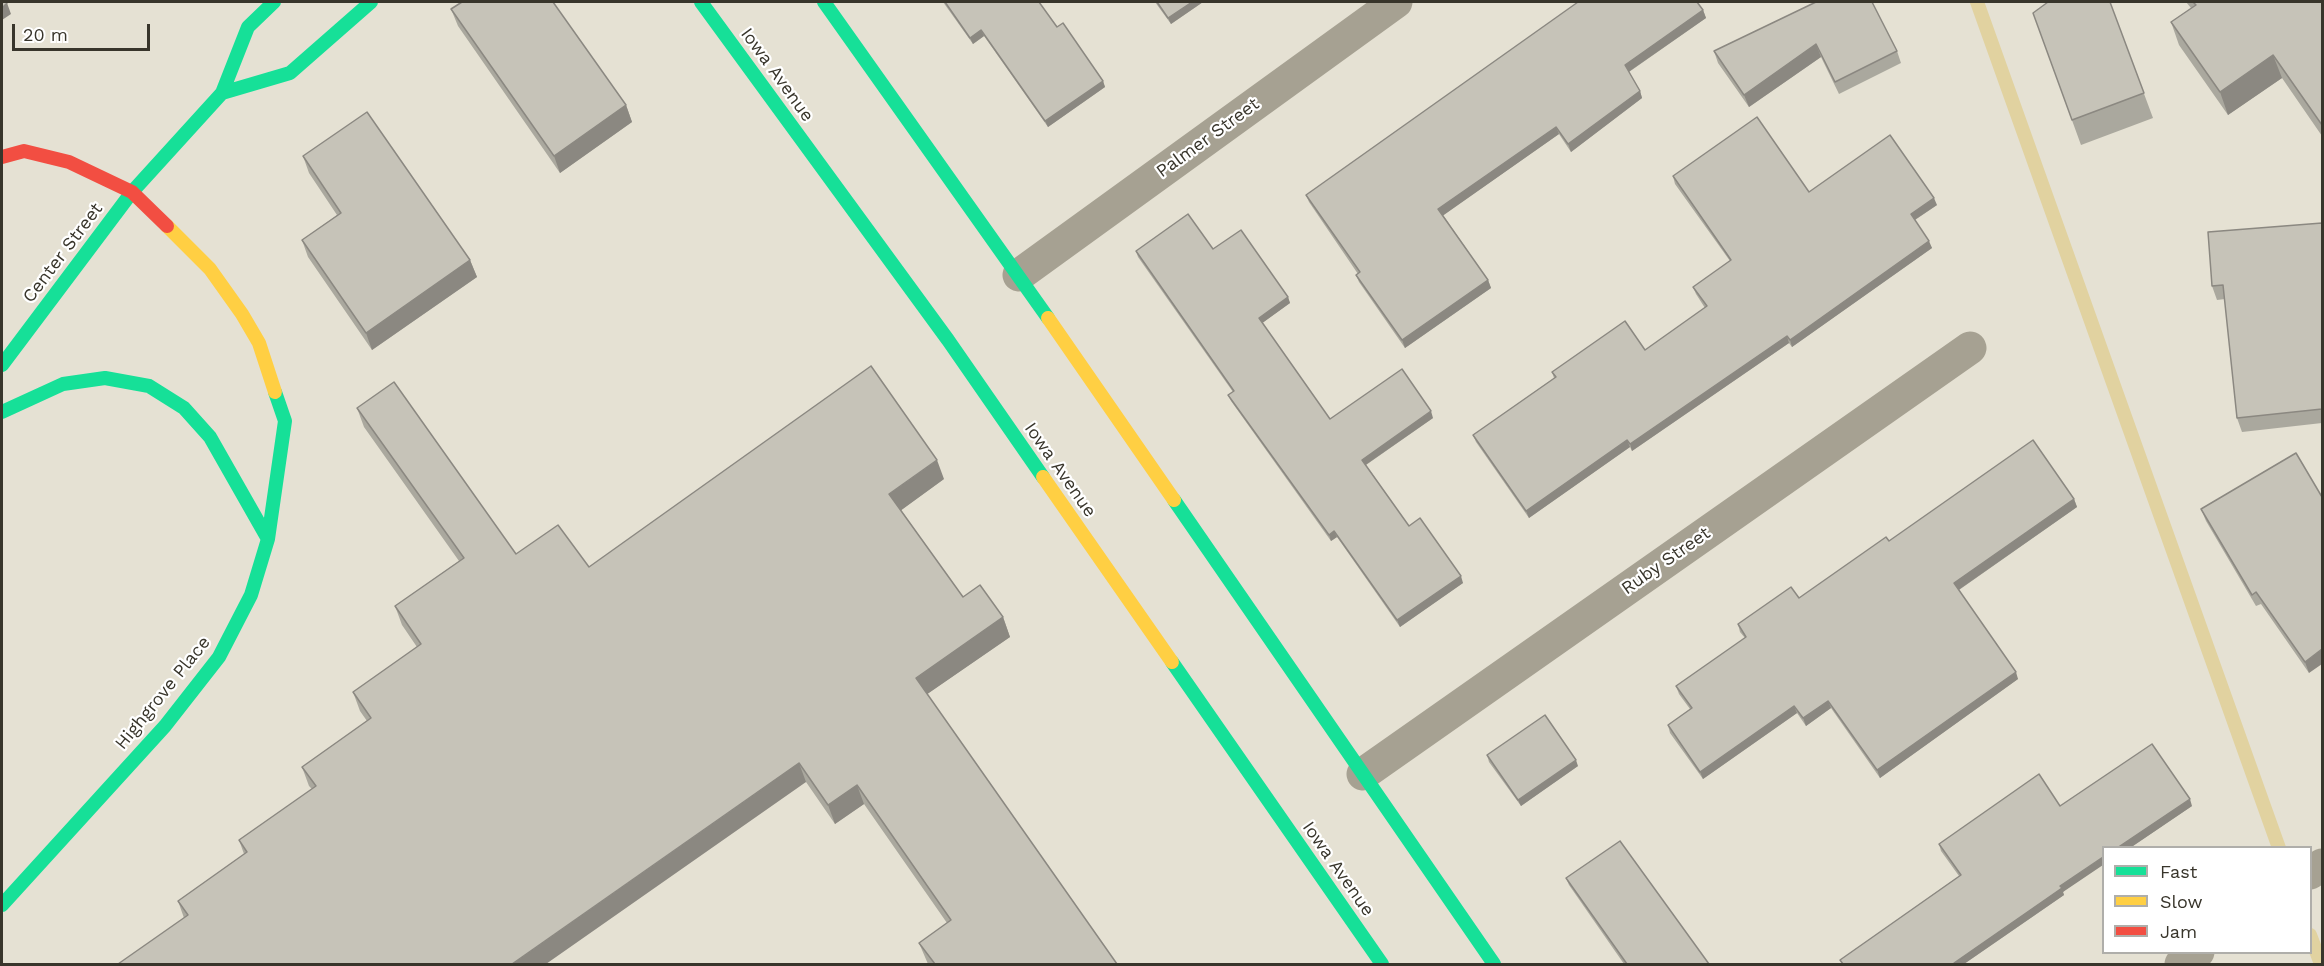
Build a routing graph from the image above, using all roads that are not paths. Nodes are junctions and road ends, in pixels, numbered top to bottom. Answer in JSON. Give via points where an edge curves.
{"nodes":[{"id":1,"x":274,"y":2,"type":"edge"},
{"id":2,"x":371,"y":2,"type":"edge"},
{"id":3,"x":701,"y":2,"type":"edge"},
{"id":4,"x":824,"y":2,"type":"edge"},
{"id":5,"x":1396,"y":2,"type":"edge"},
{"id":6,"x":222,"y":93,"type":"junction"},
{"id":7,"x":2,"y":157,"type":"edge"},
{"id":8,"x":132,"y":192,"type":"junction"},
{"id":9,"x":1019,"y":275,"type":"junction"},
{"id":10,"x":1970,"y":348,"type":"dead end"},
{"id":11,"x":2,"y":365,"type":"edge"},
{"id":12,"x":2,"y":412,"type":"edge"},
{"id":13,"x":268,"y":539,"type":"junction"},
{"id":14,"x":1363,"y":774,"type":"junction"},
{"id":15,"x":2,"y":905,"type":"edge"},
{"id":16,"x":2195,"y":954,"type":"edge"},
{"id":17,"x":1382,"y":964,"type":"edge"},
{"id":18,"x":1494,"y":964,"type":"edge"},
{"id":19,"x":2181,"y":964,"type":"edge"}],
"edges":[{"from":1,"to":6,"type":"main road","name":"Center Street","via":[[248,27]]},
{"from":2,"to":6,"type":"main road","via":[[290,73]]},
{"from":3,"to":17,"type":"main road","name":"Iowa Avenue","via":[[948,340]]},
{"from":4,"to":9,"type":"main road"},
{"from":5,"to":9,"type":"street","name":"Palmer Street"},
{"from":6,"to":8,"type":"main road","name":"Center Street"},
{"from":7,"to":8,"type":"main road","name":"Center Street","via":[[24,151],[46,155]]},
{"from":8,"to":11,"type":"main road","name":"Center Street"},
{"from":8,"to":13,"type":"main road","name":"Highgrove Place","via":[[210,269],[259,343],[285,421]]},
{"from":9,"to":14,"type":"main road"},
{"from":10,"to":14,"type":"street","name":"Ruby Street"},
{"from":12,"to":13,"type":"main road","via":[[63,384],[105,378],[149,386],[184,408],[210,437]]},
{"from":13,"to":15,"type":"main road","name":"Highgrove Place","via":[[251,595],[219,657],[165,726]]},
{"from":14,"to":18,"type":"main road"},
{"from":16,"to":19,"type":"street"}]}
